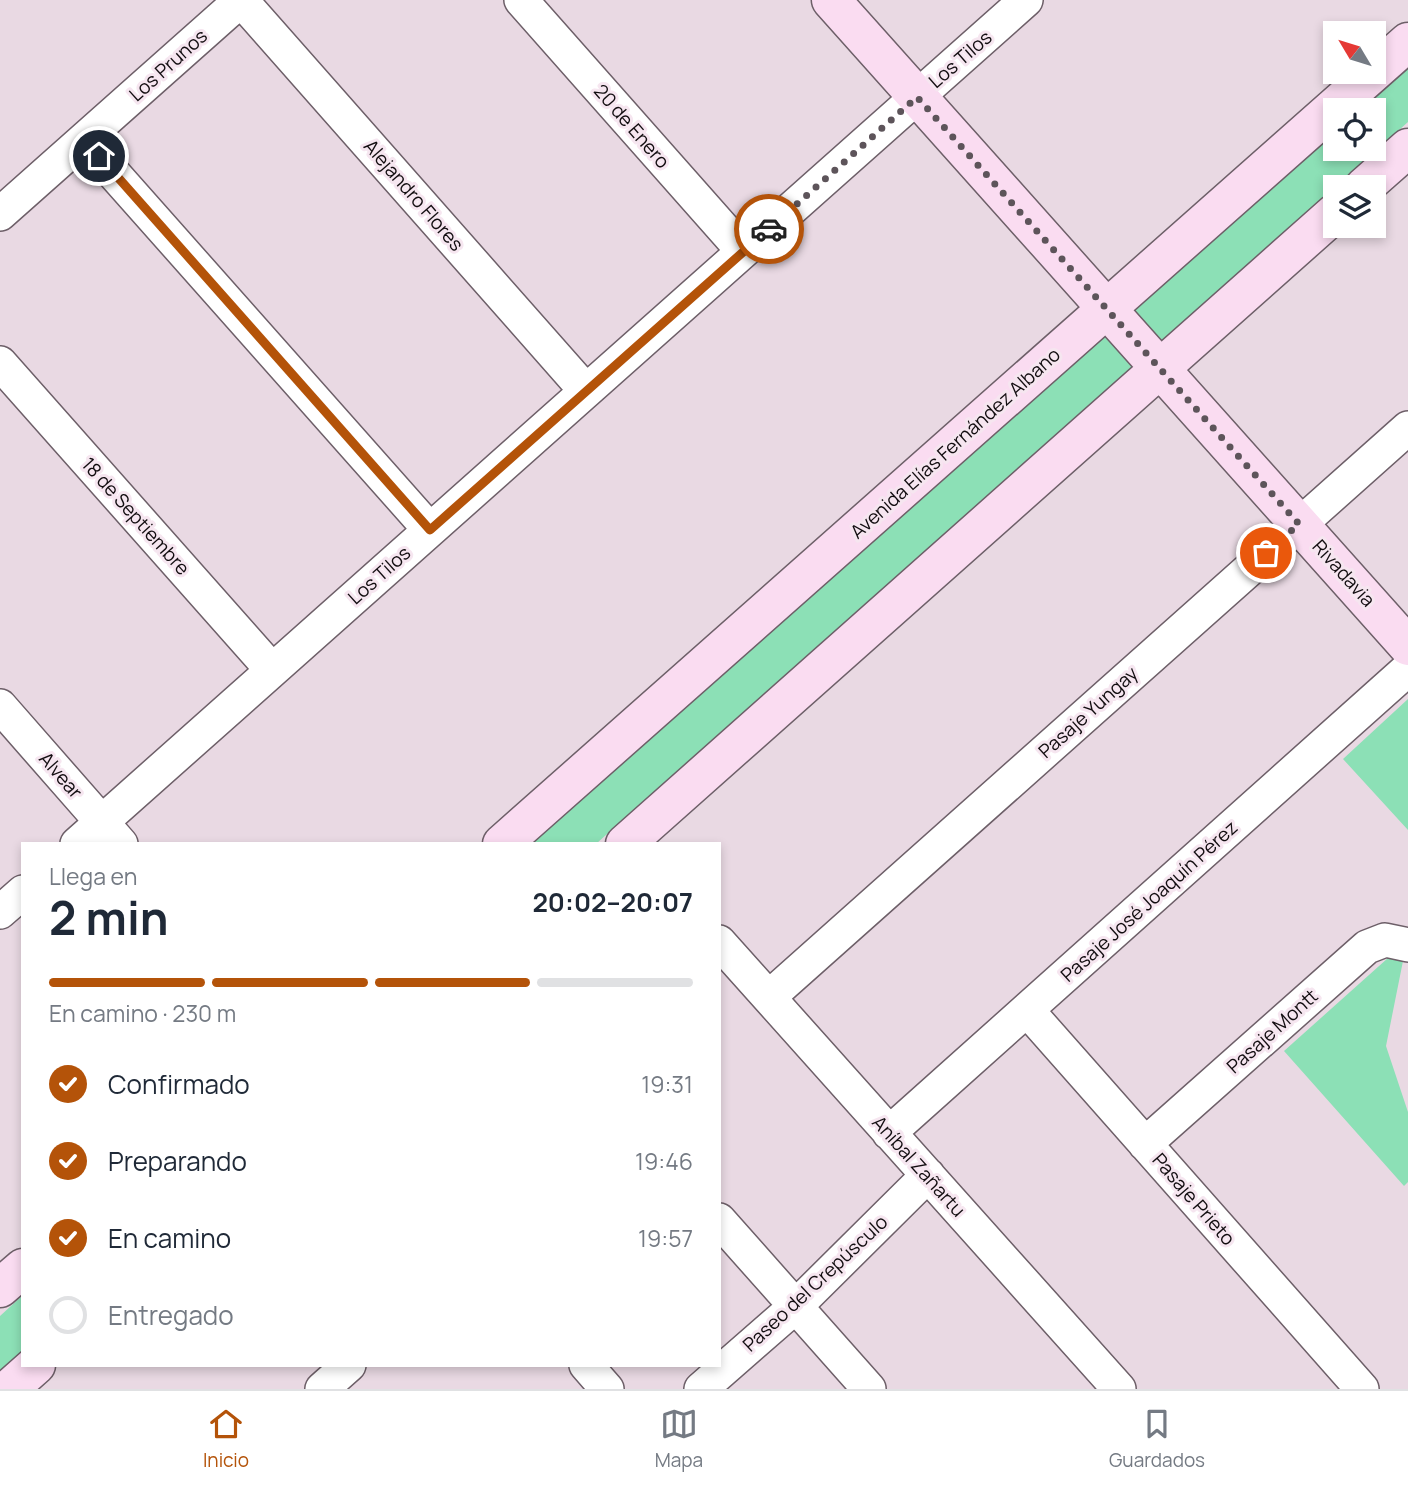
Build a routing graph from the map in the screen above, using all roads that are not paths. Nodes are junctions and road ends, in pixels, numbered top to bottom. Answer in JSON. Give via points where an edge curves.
{"nodes":[{"id":1,"x":241,"y":0,"type":"edge"},
{"id":2,"x":521,"y":0,"type":"edge"},
{"id":3,"x":831,"y":0,"type":"edge"},
{"id":4,"x":1026,"y":0,"type":"edge"},
{"id":5,"x":1408,"y":42,"type":"edge"},
{"id":6,"x":917,"y":97,"type":"junction"},
{"id":7,"x":84,"y":139,"type":"junction"},
{"id":8,"x":1408,"y":148,"type":"edge"},
{"id":9,"x":1378,"y":175,"type":"edge"},
{"id":10,"x":0,"y":214,"type":"edge"},
{"id":11,"x":1323,"y":224,"type":"edge"},
{"id":12,"x":743,"y":251,"type":"junction"},
{"id":13,"x":1107,"y":308,"type":"junction"},
{"id":14,"x":0,"y":363,"type":"edge"},
{"id":15,"x":1160,"y":368,"type":"junction"},
{"id":16,"x":586,"y":391,"type":"junction"},
{"id":17,"x":1408,"y":428,"type":"edge"},
{"id":18,"x":1299,"y":524,"type":"junction"},
{"id":19,"x":430,"y":530,"type":"junction"},
{"id":20,"x":1408,"y":646,"type":"edge"},
{"id":21,"x":1408,"y":669,"type":"edge"},
{"id":22,"x":272,"y":670,"type":"junction"},
{"id":23,"x":0,"y":706,"type":"edge"},
{"id":24,"x":111,"y":832,"type":"edge"},
{"id":25,"x":83,"y":842,"type":"edge"},
{"id":26,"x":504,"y":842,"type":"edge"},
{"id":27,"x":628,"y":842,"type":"edge"},
{"id":28,"x":21,"y":894,"type":"edge"},
{"id":29,"x":0,"y":912,"type":"edge"},
{"id":30,"x":721,"y":944,"type":"edge"},
{"id":31,"x":1408,"y":945,"type":"edge"},
{"id":32,"x":768,"y":997,"type":"junction"},
{"id":33,"x":1027,"y":1010,"type":"junction"},
{"id":34,"x":889,"y":1133,"type":"junction"},
{"id":35,"x":1145,"y":1144,"type":"junction"},
{"id":36,"x":928,"y":1175,"type":"junction"},
{"id":37,"x":721,"y":1222,"type":"edge"},
{"id":38,"x":21,"y":1270,"type":"edge"},
{"id":39,"x":0,"y":1288,"type":"edge"},
{"id":40,"x":796,"y":1306,"type":"junction"},
{"id":41,"x":34,"y":1367,"type":"edge"},
{"id":42,"x":347,"y":1367,"type":"edge"},
{"id":43,"x":588,"y":1367,"type":"edge"},
{"id":44,"x":9,"y":1389,"type":"edge"},
{"id":45,"x":322,"y":1389,"type":"edge"},
{"id":46,"x":607,"y":1389,"type":"edge"},
{"id":47,"x":701,"y":1389,"type":"edge"},
{"id":48,"x":869,"y":1389,"type":"edge"},
{"id":49,"x":1119,"y":1389,"type":"edge"},
{"id":50,"x":1362,"y":1389,"type":"edge"}],
"edges":[{"from":1,"to":7,"type":"street","name":"Los Prunos"},
{"from":1,"to":16,"type":"street","name":"Alejandro Flores"},
{"from":2,"to":12,"type":"street","name":"20 de Enero"},
{"from":3,"to":6,"type":"main road","name":"Rivadavia"},
{"from":4,"to":6,"type":"street","name":"Los Tilos"},
{"from":5,"to":13,"type":"main road","name":"Avenida Elías Fernández Albano"},
{"from":6,"to":12,"type":"street","name":"Los Tilos"},
{"from":6,"to":13,"type":"main road","name":"Rivadavia"},
{"from":7,"to":10,"type":"street","name":"Los Prunos"},
{"from":7,"to":19,"type":"street"},
{"from":8,"to":9,"type":"main road"},
{"from":11,"to":15,"type":"main road"},
{"from":12,"to":16,"type":"street","name":"Los Tilos"},
{"from":13,"to":15,"type":"main road","name":"Rivadavia"},
{"from":13,"to":26,"type":"main road","name":"Avenida Elías Fernández Albano"},
{"from":14,"to":22,"type":"street","name":"18 de Septiembre"},
{"from":15,"to":18,"type":"main road","name":"Rivadavia"},
{"from":15,"to":27,"type":"main road"},
{"from":16,"to":19,"type":"street","name":"Los Tilos"},
{"from":17,"to":18,"type":"street","name":"Pasaje Yungay"},
{"from":18,"to":20,"type":"main road","name":"Rivadavia"},
{"from":18,"to":32,"type":"street","name":"Pasaje Yungay"},
{"from":19,"to":22,"type":"street","name":"Los Tilos"},
{"from":21,"to":33,"type":"street","name":"Pasaje José Joaquín Pérez"},
{"from":22,"to":24,"type":"street","name":"Los Tilos"},
{"from":23,"to":24,"type":"street","name":"Alvear"},
{"from":24,"to":25,"type":"street","name":"Los Tilos"},
{"from":28,"to":29,"type":"street"},
{"from":30,"to":32,"type":"street","name":"Aníbal Zañartu"},
{"from":31,"to":35,"type":"street","name":"Pasaje Montt","via":[[1385,940],[1367,947]]},
{"from":32,"to":34,"type":"street","name":"Aníbal Zañartu"},
{"from":33,"to":34,"type":"street","name":"Pasaje José Joaquín Pérez"},
{"from":33,"to":35,"type":"street","name":"Pasaje Prieto"},
{"from":34,"to":36,"type":"street","name":"Aníbal Zañartu"},
{"from":35,"to":50,"type":"street","name":"Pasaje Prieto"},
{"from":36,"to":40,"type":"street","name":"Paseo del Crepúsculo"},
{"from":36,"to":49,"type":"street","name":"Aníbal Zañartu"},
{"from":37,"to":40,"type":"street"},
{"from":38,"to":39,"type":"main road"},
{"from":40,"to":47,"type":"street","name":"Paseo del Crepúsculo"},
{"from":40,"to":48,"type":"street"},
{"from":41,"to":44,"type":"main road"},
{"from":42,"to":45,"type":"street"},
{"from":43,"to":46,"type":"street"}]}
